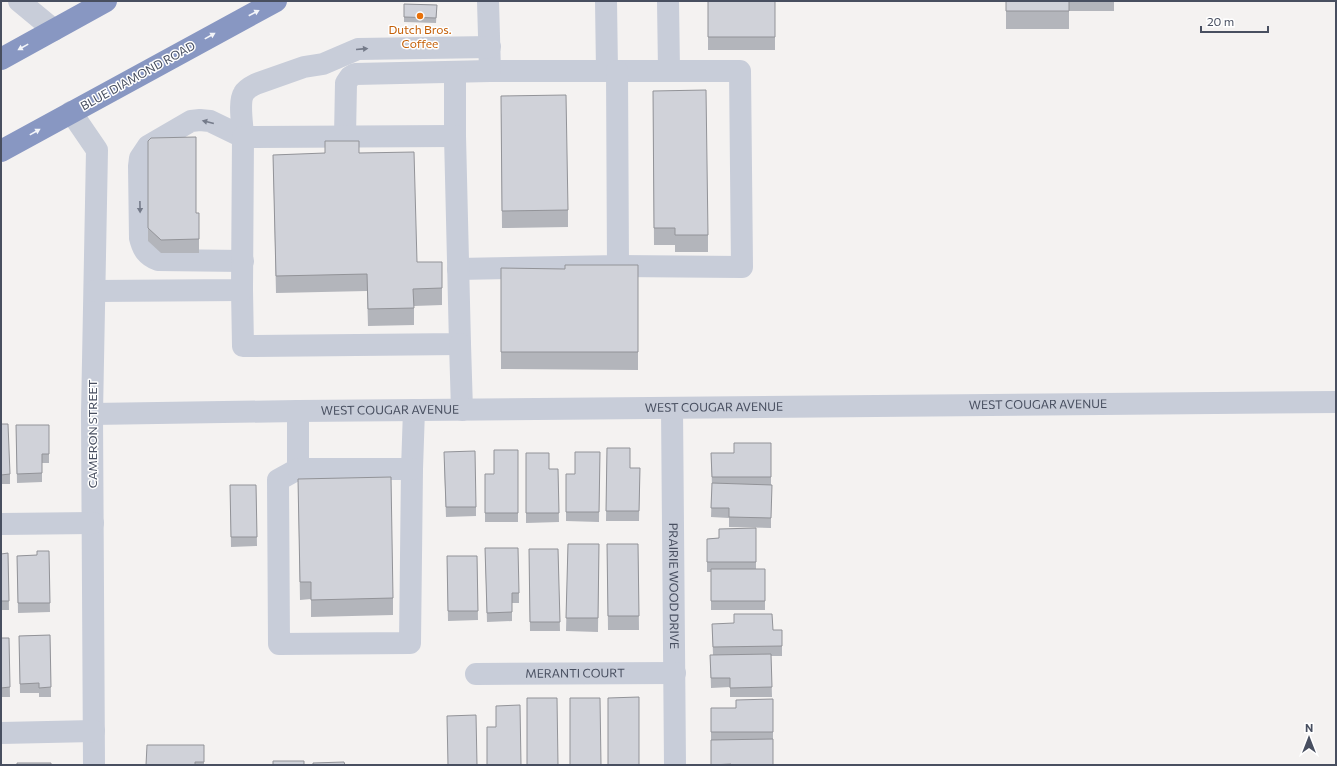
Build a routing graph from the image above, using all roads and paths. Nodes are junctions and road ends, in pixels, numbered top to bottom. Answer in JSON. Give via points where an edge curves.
{"nodes":[{"id":1,"x":19,"y":1,"type":"edge"},
{"id":2,"x":106,"y":1,"type":"edge"},
{"id":3,"x":276,"y":1,"type":"edge"},
{"id":4,"x":488,"y":1,"type":"edge"},
{"id":5,"x":606,"y":1,"type":"edge"},
{"id":6,"x":668,"y":1,"type":"edge"},
{"id":7,"x":54,"y":30,"type":"junction"},
{"id":8,"x":490,"y":47,"type":"junction"},
{"id":9,"x":396,"y":48,"type":"junction"},
{"id":10,"x":1,"y":59,"type":"edge"},
{"id":11,"x":331,"y":61,"type":"junction"},
{"id":12,"x":490,"y":71,"type":"junction"},
{"id":13,"x":612,"y":71,"type":"junction"},
{"id":14,"x":669,"y":71,"type":"junction"},
{"id":15,"x":455,"y":72,"type":"junction"},
{"id":16,"x":396,"y":73,"type":"junction"},
{"id":17,"x":350,"y":77,"type":"junction"},
{"id":18,"x":71,"y":112,"type":"junction"},
{"id":19,"x":345,"y":136,"type":"junction"},
{"id":20,"x":455,"y":136,"type":"junction"},
{"id":21,"x":244,"y":137,"type":"junction"},
{"id":22,"x":1,"y":151,"type":"edge"},
{"id":23,"x":243,"y":261,"type":"junction"},
{"id":24,"x":618,"y":266,"type":"junction"},
{"id":25,"x":458,"y":269,"type":"junction"},
{"id":26,"x":242,"y":290,"type":"junction"},
{"id":27,"x":95,"y":292,"type":"junction"},
{"id":28,"x":460,"y":344,"type":"junction"},
{"id":29,"x":1336,"y":402,"type":"edge"},
{"id":30,"x":672,"y":408,"type":"junction"},
{"id":31,"x":414,"y":410,"type":"junction"},
{"id":32,"x":462,"y":410,"type":"junction"},
{"id":33,"x":298,"y":411,"type":"junction"},
{"id":34,"x":92,"y":414,"type":"junction"},
{"id":35,"x":298,"y":469,"type":"junction"},
{"id":36,"x":412,"y":469,"type":"junction"},
{"id":37,"x":93,"y":523,"type":"junction"},
{"id":38,"x":1,"y":524,"type":"edge"},
{"id":39,"x":675,"y":673,"type":"junction"},
{"id":40,"x":476,"y":674,"type":"dead end"},
{"id":41,"x":94,"y":731,"type":"junction"},
{"id":42,"x":1,"y":733,"type":"edge"},
{"id":43,"x":94,"y":765,"type":"edge"},
{"id":44,"x":675,"y":765,"type":"edge"}],
"edges":[{"from":1,"to":7,"type":"street"},
{"from":2,"to":7,"type":"highway"},
{"from":18,"to":3,"type":"highway","name":"BLUE DIAMOND ROAD","one_way":true},
{"from":4,"to":8,"type":"street"},
{"from":5,"to":13,"type":"street"},
{"from":6,"to":14,"type":"street"},
{"from":7,"to":10,"type":"highway","one_way":true},
{"from":8,"to":9,"type":"street"},
{"from":8,"to":12,"type":"street"},
{"from":11,"to":9,"type":"street","one_way":true,"via":[[358,49]]},
{"from":9,"to":16,"type":"street"},
{"from":11,"to":17,"type":"street"},
{"from":11,"to":21,"type":"street","via":[[312,75],[266,92],[257,98],[242,115]]},
{"from":12,"to":13,"type":"street"},
{"from":12,"to":15,"type":"street"},
{"from":13,"to":14,"type":"street"},
{"from":13,"to":24,"type":"street"},
{"from":14,"to":24,"type":"street","via":[[740,71],[742,267]]},
{"from":15,"to":16,"type":"street"},
{"from":15,"to":20,"type":"street"},
{"from":16,"to":17,"type":"street","via":[[355,74]]},
{"from":17,"to":19,"type":"street","via":[[346,83]]},
{"from":22,"to":18,"type":"highway","name":"BLUE DIAMOND ROAD","one_way":true},
{"from":18,"to":27,"type":"street","name":"CAMERON STREET","via":[[97,150]]},
{"from":19,"to":20,"type":"street"},
{"from":19,"to":21,"type":"street"},
{"from":20,"to":25,"type":"street"},
{"from":21,"to":23,"type":"street"},
{"from":21,"to":23,"type":"street","one_way":true,"via":[[210,121],[191,121],[148,146],[138,166],[140,238],[145,253],[150,258]]},
{"from":23,"to":26,"type":"street"},
{"from":24,"to":25,"type":"street"},
{"from":25,"to":28,"type":"street"},
{"from":26,"to":27,"type":"street"},
{"from":26,"to":28,"type":"street","via":[[243,346]]},
{"from":27,"to":34,"type":"street","name":"CAMERON STREET"},
{"from":28,"to":32,"type":"street"},
{"from":29,"to":30,"type":"street","name":"WEST COUGAR AVENUE"},
{"from":30,"to":32,"type":"street","name":"WEST COUGAR AVENUE"},
{"from":30,"to":39,"type":"street","name":"PRAIRIE WOOD DRIVE"},
{"from":31,"to":32,"type":"street","name":"WEST COUGAR AVENUE"},
{"from":31,"to":33,"type":"street","name":"WEST COUGAR AVENUE"},
{"from":31,"to":36,"type":"street"},
{"from":33,"to":34,"type":"street","name":"WEST COUGAR AVENUE"},
{"from":33,"to":35,"type":"street"},
{"from":34,"to":37,"type":"street","name":"CAMERON STREET"},
{"from":35,"to":36,"type":"street"},
{"from":35,"to":36,"type":"street","via":[[278,480],[279,644],[410,643]]},
{"from":37,"to":38,"type":"street"},
{"from":37,"to":41,"type":"street","name":"CAMERON STREET"},
{"from":39,"to":40,"type":"street","name":"MERANTI COURT"},
{"from":39,"to":44,"type":"street","name":"PRAIRIE WOOD DRIVE"},
{"from":41,"to":42,"type":"street"},
{"from":41,"to":43,"type":"street","name":"CAMERON STREET"}]}
